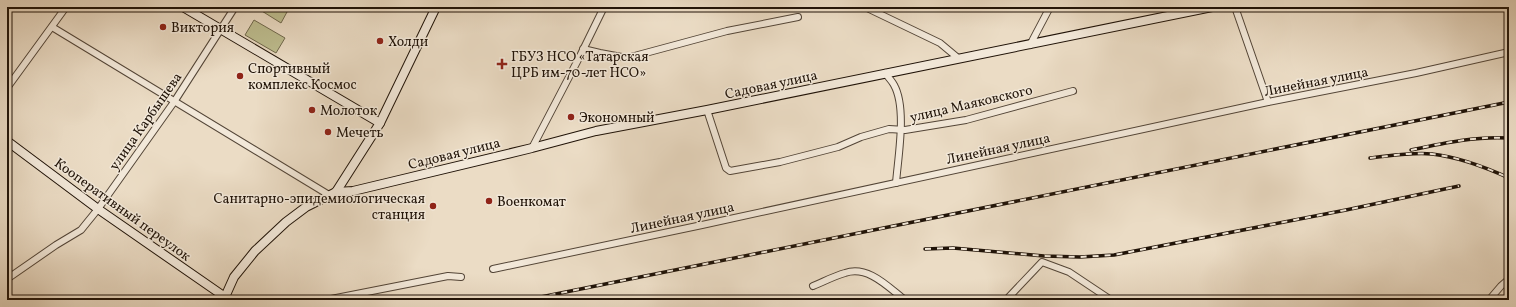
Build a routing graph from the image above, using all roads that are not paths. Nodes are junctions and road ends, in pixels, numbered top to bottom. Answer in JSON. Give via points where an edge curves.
{"nodes":[{"id":1,"x":66,"y":7,"type":"edge"},
{"id":2,"x":183,"y":7,"type":"edge"},
{"id":3,"x":235,"y":7,"type":"edge"},
{"id":4,"x":436,"y":7,"type":"edge"},
{"id":5,"x":604,"y":7,"type":"edge"},
{"id":6,"x":865,"y":7,"type":"edge"},
{"id":7,"x":1050,"y":7,"type":"edge"},
{"id":8,"x":1212,"y":7,"type":"edge"},
{"id":9,"x":1235,"y":7,"type":"edge"},
{"id":10,"x":1196,"y":8,"type":"edge"},
{"id":11,"x":798,"y":17,"type":"dead end"},
{"id":12,"x":52,"y":27,"type":"junction"},
{"id":13,"x":220,"y":30,"type":"junction"},
{"id":14,"x":1030,"y":45,"type":"junction"},
{"id":15,"x":583,"y":49,"type":"junction"},
{"id":16,"x":1509,"y":52,"type":"edge"},
{"id":17,"x":958,"y":58,"type":"junction"},
{"id":18,"x":885,"y":73,"type":"junction"},
{"id":19,"x":7,"y":88,"type":"edge"},
{"id":20,"x":1073,"y":91,"type":"dead end"},
{"id":21,"x":174,"y":102,"type":"junction"},
{"id":22,"x":1268,"y":102,"type":"junction"},
{"id":23,"x":707,"y":110,"type":"junction"},
{"id":24,"x":380,"y":123,"type":"junction"},
{"id":25,"x":901,"y":130,"type":"junction"},
{"id":26,"x":7,"y":141,"type":"edge"},
{"id":27,"x":532,"y":148,"type":"junction"},
{"id":28,"x":896,"y":183,"type":"junction"},
{"id":29,"x":333,"y":193,"type":"junction"},
{"id":30,"x":98,"y":209,"type":"junction"},
{"id":31,"x":493,"y":269,"type":"dead end"},
{"id":32,"x":461,"y":277,"type":"dead end"},
{"id":33,"x":7,"y":279,"type":"edge"},
{"id":34,"x":1509,"y":279,"type":"edge"},
{"id":35,"x":812,"y":286,"type":"dead end"},
{"id":36,"x":226,"y":299,"type":"edge"},
{"id":37,"x":326,"y":300,"type":"edge"},
{"id":38,"x":905,"y":300,"type":"edge"},
{"id":39,"x":1006,"y":300,"type":"edge"},
{"id":40,"x":1111,"y":300,"type":"edge"},
{"id":41,"x":1489,"y":300,"type":"edge"}],
"edges":[{"from":1,"to":12,"type":"street"},
{"from":2,"to":13,"type":"street"},
{"from":3,"to":13,"type":"street","name":"улица Карбышева"},
{"from":4,"to":24,"type":"street"},
{"from":5,"to":15,"type":"street"},
{"from":6,"to":17,"type":"street","via":[[940,43]]},
{"from":7,"to":14,"type":"street"},
{"from":8,"to":10,"type":"street","name":"Садовая улица"},
{"from":9,"to":22,"type":"street"},
{"from":10,"to":14,"type":"street","name":"Садовая улица"},
{"from":11,"to":15,"type":"street","via":[[727,31],[627,58]]},
{"from":12,"to":19,"type":"street"},
{"from":12,"to":21,"type":"street"},
{"from":13,"to":21,"type":"street","name":"улица Карбышева"},
{"from":13,"to":24,"type":"street"},
{"from":14,"to":17,"type":"street","name":"Садовая улица"},
{"from":15,"to":27,"type":"street"},
{"from":16,"to":22,"type":"street","name":"Линейная улица"},
{"from":17,"to":18,"type":"street","name":"Садовая улица"},
{"from":18,"to":23,"type":"street","name":"Садовая улица"},
{"from":18,"to":25,"type":"street","via":[[899,97]]},
{"from":20,"to":25,"type":"street","name":"улица Маяковского","via":[[966,120]]},
{"from":21,"to":29,"type":"street"},
{"from":21,"to":30,"type":"street","name":"улица Карбышева"},
{"from":22,"to":28,"type":"street","name":"Линейная улица"},
{"from":23,"to":25,"type":"street","name":"улица Маяковского","via":[[726,168],[730,171],[838,148],[861,137],[889,129]]},
{"from":23,"to":27,"type":"street","name":"Садовая улица","via":[[596,131]]},
{"from":24,"to":29,"type":"street"},
{"from":25,"to":28,"type":"street"},
{"from":26,"to":30,"type":"street","name":"Кооперативный переулок"},
{"from":27,"to":29,"type":"street","name":"Садовая улица","via":[[352,191]]},
{"from":28,"to":31,"type":"street","name":"Линейная улица"},
{"from":29,"to":36,"type":"street","via":[[291,219],[255,251],[234,277]]},
{"from":30,"to":33,"type":"street","name":"улица Карбышева","via":[[81,230]]},
{"from":30,"to":36,"type":"street","name":"Кооперативный переулок"},
{"from":32,"to":37,"type":"street","via":[[448,276]]},
{"from":34,"to":41,"type":"street"},
{"from":35,"to":38,"type":"street","via":[[846,272],[861,271],[871,274]]},
{"from":39,"to":40,"type":"street","via":[[1042,262],[1069,272]]}]}
